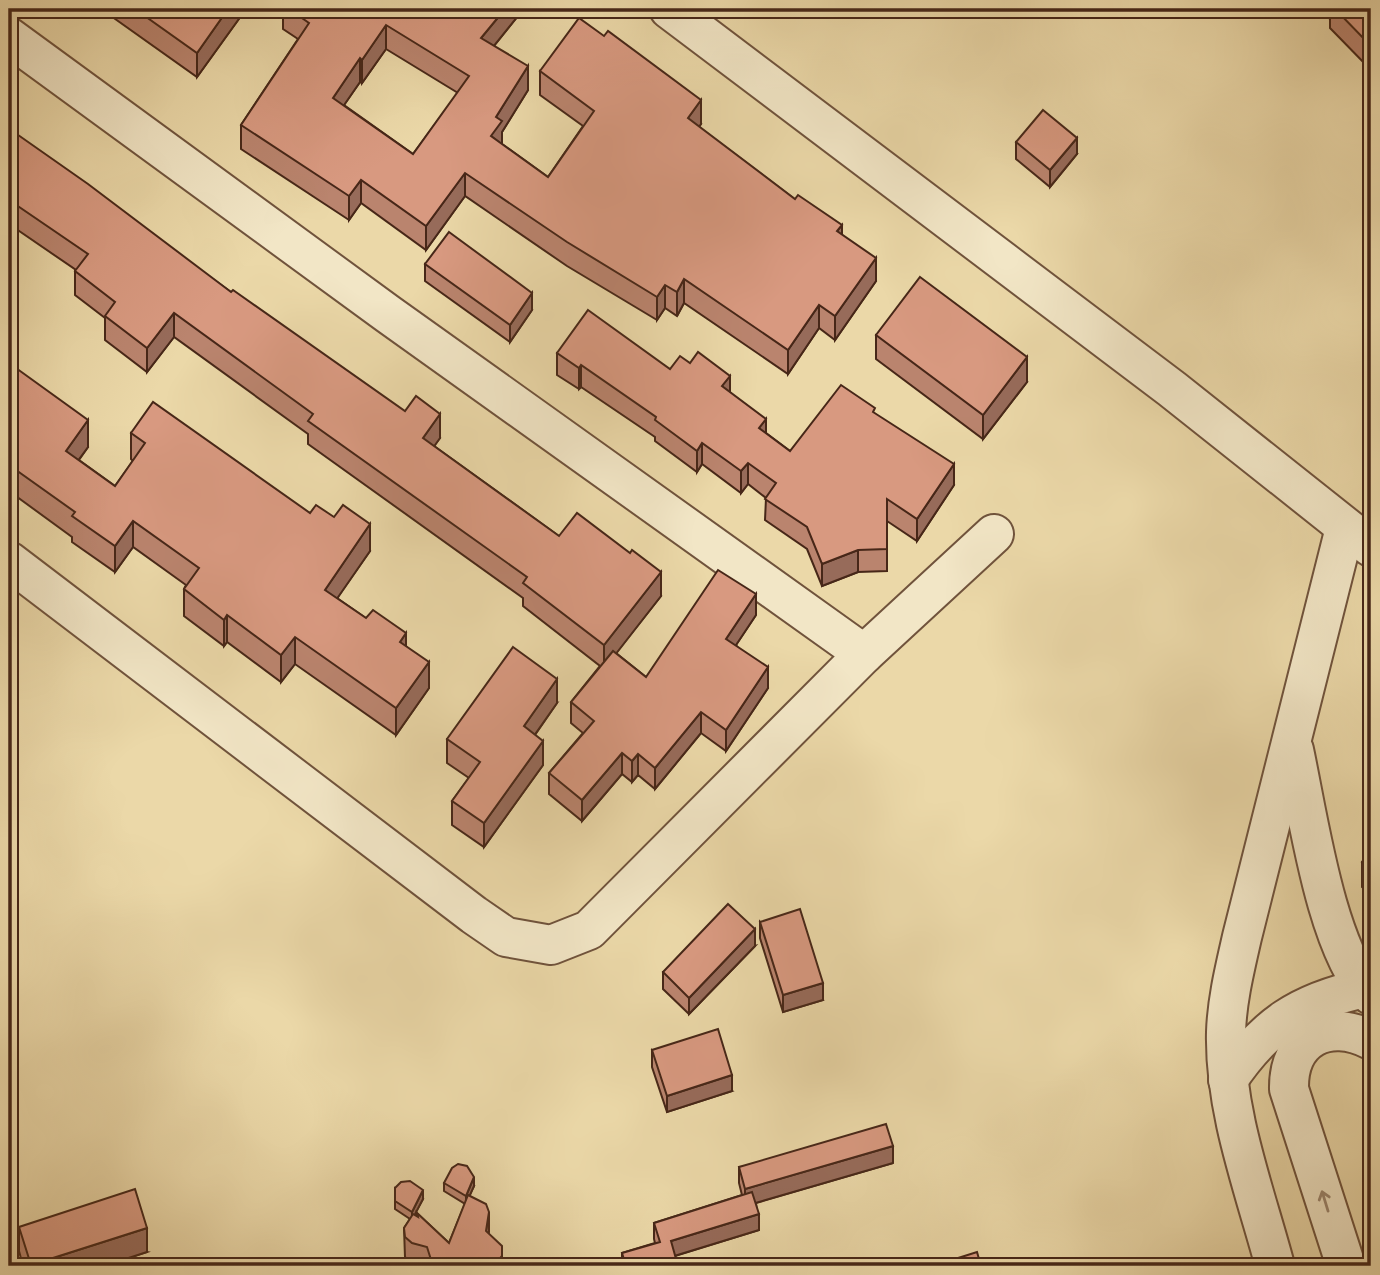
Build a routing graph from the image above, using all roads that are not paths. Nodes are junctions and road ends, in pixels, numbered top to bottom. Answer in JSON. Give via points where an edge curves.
{"nodes":[{"id":1,"x":669,"y":9,"type":"edge"},
{"id":2,"x":9,"y":37,"type":"edge"},
{"id":3,"x":994,"y":534,"type":"dead end"},
{"id":4,"x":1358,"y":537,"type":"edge"},
{"id":5,"x":9,"y":561,"type":"edge"},
{"id":6,"x":864,"y":654,"type":"junction"},
{"id":7,"x":1292,"y":745,"type":"junction"},
{"id":8,"x":1368,"y":992,"type":"edge"},
{"id":9,"x":1371,"y":1040,"type":"edge"},
{"id":10,"x":1228,"y":1080,"type":"junction"},
{"id":11,"x":1275,"y":1266,"type":"edge"},
{"id":12,"x":1346,"y":1266,"type":"edge"}],
"edges":[{"from":1,"to":4,"type":"street","via":[[1172,389]]},
{"from":2,"to":6,"type":"street"},
{"from":3,"to":6,"type":"street"},
{"from":4,"to":7,"type":"street"},
{"from":5,"to":6,"type":"street","via":[[474,915],[506,937],[551,945],[589,930]]},
{"from":7,"to":8,"type":"street","via":[[1335,933],[1347,962]]},
{"from":7,"to":10,"type":"street","via":[[1232,984],[1226,1032]]},
{"from":8,"to":10,"type":"street","via":[[1321,1000],[1271,1027],[1247,1051]]},
{"from":12,"to":9,"type":"street","one_way":true,"via":[[1289,1089],[1289,1073],[1303,1045],[1315,1036],[1334,1030],[1354,1031]]},
{"from":10,"to":11,"type":"street"}]}
